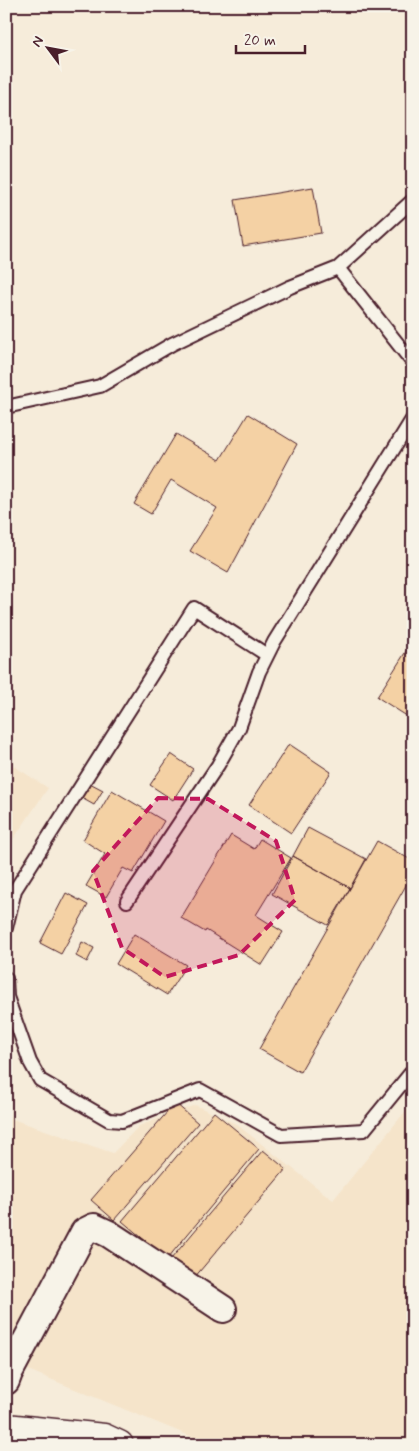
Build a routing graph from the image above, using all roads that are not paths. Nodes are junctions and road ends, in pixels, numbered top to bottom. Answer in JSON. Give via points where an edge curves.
{"nodes":[{"id":1,"x":413,"y":200,"type":"edge"},
{"id":2,"x":338,"y":268,"type":"junction"},
{"id":3,"x":413,"y":363,"type":"edge"},
{"id":4,"x":6,"y":407,"type":"edge"},
{"id":5,"x":413,"y":418,"type":"edge"},
{"id":6,"x":267,"y":655,"type":"junction"},
{"id":7,"x":127,"y":901,"type":"dead end"},
{"id":8,"x":6,"y":928,"type":"edge"},
{"id":9,"x":6,"y":978,"type":"edge"},
{"id":10,"x":413,"y":1070,"type":"edge"},
{"id":11,"x":223,"y":1309,"type":"dead end"},
{"id":12,"x":6,"y":1381,"type":"edge"},
{"id":13,"x":6,"y":1428,"type":"edge"},
{"id":14,"x":119,"y":1445,"type":"edge"}],
"edges":[{"from":1,"to":2,"type":"lane"},
{"from":2,"to":3,"type":"lane"},
{"from":2,"to":4,"type":"lane","via":[[290,287],[189,336],[100,386]]},
{"from":5,"to":6,"type":"lane"},
{"from":6,"to":7,"type":"lane","via":[[239,728],[218,765]]},
{"from":6,"to":8,"type":"lane","via":[[194,608],[15,890]]},
{"from":9,"to":10,"type":"lane","via":[[8,997],[30,1062],[40,1080],[109,1120],[122,1121],[200,1090],[281,1135],[364,1130]]},
{"from":11,"to":12,"type":"street","via":[[94,1227],[84,1232]]},
{"from":13,"to":14,"type":"street","via":[[104,1438]]}]}
